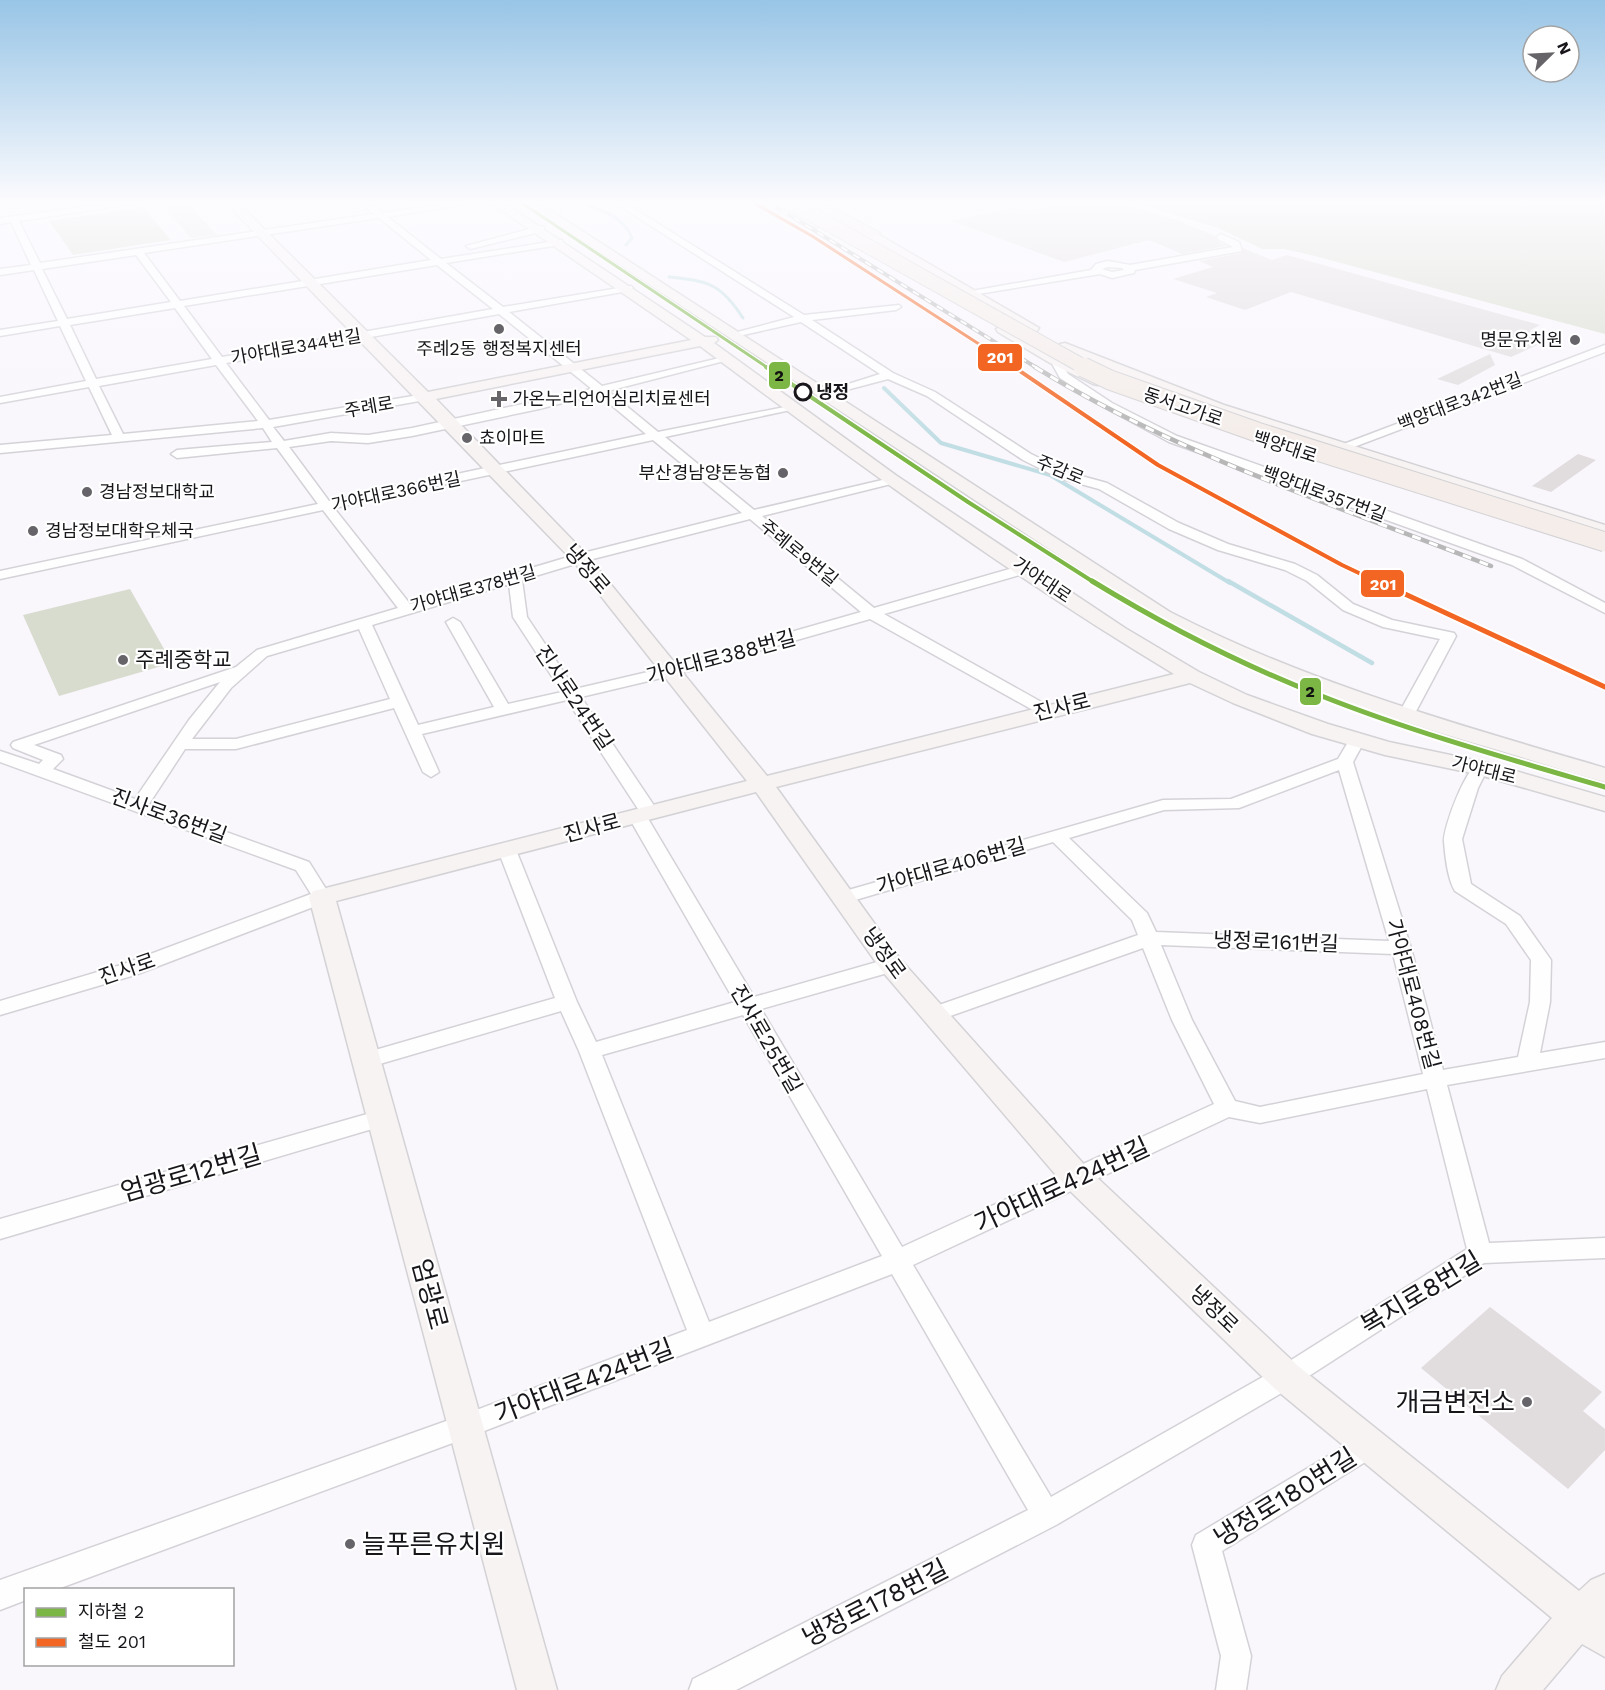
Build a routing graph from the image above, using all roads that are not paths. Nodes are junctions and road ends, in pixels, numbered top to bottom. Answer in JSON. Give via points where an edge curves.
{"nodes":[{"id":1,"x":45,"y":282,"type":"edge"},
{"id":2,"x":161,"y":282,"type":"edge"},
{"id":3,"x":311,"y":282,"type":"joint"},
{"id":4,"x":465,"y":282,"type":"edge"},
{"id":5,"x":619,"y":282,"type":"edge"},
{"id":6,"x":651,"y":282,"type":"edge"},
{"id":7,"x":745,"y":282,"type":"edge"},
{"id":8,"x":923,"y":282,"type":"edge"},
{"id":9,"x":923,"y":282,"type":"edge"},
{"id":10,"x":932,"y":282,"type":"edge"},
{"id":11,"x":948,"y":282,"type":"edge"},
{"id":12,"x":953,"y":282,"type":"edge"},
{"id":13,"x":1035,"y":282,"type":"edge"},
{"id":14,"x":628,"y":288,"type":"junction"},
{"id":15,"x":971,"y":292,"type":"junction"},
{"id":16,"x":948,"y":296,"type":"junction"},
{"id":17,"x":178,"y":304,"type":"junction"},
{"id":18,"x":896,"y":307,"type":"dead end"},
{"id":19,"x":658,"y":309,"type":"junction"},
{"id":20,"x":501,"y":311,"type":"junction"},
{"id":21,"x":995,"y":317,"type":"junction"},
{"id":22,"x":706,"y":318,"type":"junction"},
{"id":23,"x":803,"y":318,"type":"junction"},
{"id":24,"x":64,"y":322,"type":"junction"},
{"id":25,"x":0,"y":333,"type":"edge"},
{"id":26,"x":362,"y":335,"type":"junction"},
{"id":27,"x":734,"y":336,"type":"junction"},
{"id":28,"x":702,"y":342,"type":"junction"},
{"id":29,"x":1605,"y":348,"type":"edge"},
{"id":30,"x":724,"y":358,"type":"junction"},
{"id":31,"x":1055,"y":360,"type":"junction"},
{"id":32,"x":220,"y":361,"type":"junction"},
{"id":33,"x":573,"y":368,"type":"junction"},
{"id":34,"x":889,"y":375,"type":"junction"},
{"id":35,"x":95,"y":383,"type":"junction"},
{"id":36,"x":600,"y":390,"type":"junction"},
{"id":37,"x":824,"y":395,"type":"junction"},
{"id":38,"x":425,"y":397,"type":"junction"},
{"id":39,"x":0,"y":400,"type":"edge"},
{"id":40,"x":791,"y":407,"type":"junction"},
{"id":41,"x":268,"y":424,"type":"junction"},
{"id":42,"x":453,"y":425,"type":"junction"},
{"id":43,"x":657,"y":437,"type":"junction"},
{"id":44,"x":119,"y":438,"type":"junction"},
{"id":45,"x":282,"y":444,"type":"junction"},
{"id":46,"x":1341,"y":447,"type":"junction"},
{"id":47,"x":0,"y":449,"type":"edge"},
{"id":48,"x":177,"y":454,"type":"dead end"},
{"id":49,"x":1316,"y":457,"type":"junction"},
{"id":50,"x":497,"y":471,"type":"junction"},
{"id":51,"x":891,"y":480,"type":"junction"},
{"id":52,"x":326,"y":506,"type":"junction"},
{"id":53,"x":753,"y":516,"type":"junction"},
{"id":54,"x":1605,"y":533,"type":"edge"},
{"id":55,"x":1605,"y":542,"type":"edge"},
{"id":56,"x":1605,"y":549,"type":"edge"},
{"id":57,"x":580,"y":558,"type":"junction"},
{"id":58,"x":1019,"y":565,"type":"junction"},
{"id":59,"x":0,"y":575,"type":"edge"},
{"id":60,"x":514,"y":578,"type":"junction"},
{"id":61,"x":1118,"y":587,"type":"junction"},
{"id":62,"x":406,"y":608,"type":"junction"},
{"id":63,"x":1605,"y":609,"type":"edge"},
{"id":64,"x":874,"y":615,"type":"junction"},
{"id":65,"x":363,"y":621,"type":"junction"},
{"id":66,"x":453,"y":622,"type":"dead end"},
{"id":67,"x":237,"y":671,"type":"junction"},
{"id":68,"x":673,"y":671,"type":"junction"},
{"id":69,"x":1192,"y":676,"type":"junction"},
{"id":70,"x":572,"y":694,"type":"junction"},
{"id":71,"x":399,"y":702,"type":"junction"},
{"id":72,"x":501,"y":708,"type":"junction"},
{"id":73,"x":1046,"y":711,"type":"junction"},
{"id":74,"x":1406,"y":716,"type":"junction"},
{"id":75,"x":412,"y":731,"type":"junction"},
{"id":76,"x":1357,"y":740,"type":"junction"},
{"id":77,"x":180,"y":744,"type":"junction"},
{"id":78,"x":0,"y":756,"type":"edge"},
{"id":79,"x":1345,"y":762,"type":"junction"},
{"id":80,"x":1480,"y":768,"type":"junction"},
{"id":81,"x":41,"y":771,"type":"junction"},
{"id":82,"x":431,"y":772,"type":"dead end"},
{"id":83,"x":1605,"y":775,"type":"edge"},
{"id":84,"x":762,"y":784,"type":"junction"},
{"id":85,"x":1605,"y":804,"type":"edge"},
{"id":86,"x":140,"y":805,"type":"junction"},
{"id":87,"x":643,"y":814,"type":"junction"},
{"id":88,"x":1057,"y":836,"type":"junction"},
{"id":89,"x":507,"y":850,"type":"junction"},
{"id":90,"x":322,"y":897,"type":"junction"},
{"id":91,"x":845,"y":897,"type":"junction"},
{"id":92,"x":1150,"y":938,"type":"junction"},
{"id":93,"x":1401,"y":948,"type":"junction"},
{"id":94,"x":891,"y":965,"type":"junction"},
{"id":95,"x":567,"y":1002,"type":"junction"},
{"id":96,"x":746,"y":1006,"type":"junction"},
{"id":97,"x":0,"y":1008,"type":"edge"},
{"id":98,"x":932,"y":1015,"type":"junction"},
{"id":99,"x":1605,"y":1050,"type":"edge"},
{"id":100,"x":590,"y":1051,"type":"junction"},
{"id":101,"x":366,"y":1060,"type":"junction"},
{"id":102,"x":1527,"y":1065,"type":"junction"},
{"id":103,"x":1436,"y":1079,"type":"junction"},
{"id":104,"x":1227,"y":1108,"type":"junction"},
{"id":105,"x":381,"y":1118,"type":"junction"},
{"id":106,"x":1078,"y":1179,"type":"junction"},
{"id":107,"x":0,"y":1229,"type":"edge"},
{"id":108,"x":1605,"y":1248,"type":"edge"},
{"id":109,"x":1480,"y":1252,"type":"junction"},
{"id":110,"x":897,"y":1261,"type":"junction"},
{"id":111,"x":701,"y":1335,"type":"junction"},
{"id":112,"x":1286,"y":1377,"type":"junction"},
{"id":113,"x":466,"y":1426,"type":"junction"},
{"id":114,"x":1368,"y":1445,"type":"junction"},
{"id":115,"x":1046,"y":1515,"type":"junction"},
{"id":116,"x":0,"y":1595,"type":"edge"},
{"id":117,"x":1597,"y":1616,"type":"edge"},
{"id":118,"x":537,"y":1690,"type":"edge"},
{"id":119,"x":704,"y":1690,"type":"edge"},
{"id":120,"x":1231,"y":1690,"type":"edge"},
{"id":121,"x":1516,"y":1690,"type":"edge"}],
"edges":[{"from":1,"to":24,"type":"street"},
{"from":2,"to":17,"type":"street"},
{"from":3,"to":17,"type":"street"},
{"from":3,"to":26,"type":"main road","name":"냉정로"},
{"from":4,"to":20,"type":"street","name":"주례로9번길"},
{"from":5,"to":14,"type":"main road","name":"가야대로"},
{"from":6,"to":22,"type":"main road","name":"가야대로"},
{"from":7,"to":23,"type":"street","name":"주감로"},
{"from":8,"to":21,"type":"highway","bridge":true},
{"from":9,"to":16,"type":"main road","name":"백양대로"},
{"from":10,"to":21,"type":"highway","name":"동서고가로","bridge":true},
{"from":11,"to":54,"type":"highway","name":"동서고가로","via":[[1077,357],[1157,392]]},
{"from":12,"to":15,"type":"main road","name":"백양대로"},
{"from":13,"to":15,"type":"street"},
{"from":14,"to":19,"type":"main road","name":"가야대로"},
{"from":14,"to":20,"type":"street","name":"가야대로344번길"},
{"from":15,"to":16,"type":"street"},
{"from":15,"to":46,"type":"main road","name":"백양대로","via":[[1059,344],[1100,363],[1219,408]]},
{"from":16,"to":31,"type":"main road","name":"백양대로"},
{"from":17,"to":24,"type":"street"},
{"from":17,"to":32,"type":"street"},
{"from":18,"to":23,"type":"street"},
{"from":19,"to":22,"type":"main road","via":[[694,324],[705,323]]},
{"from":19,"to":28,"type":"main road","name":"가야대로"},
{"from":20,"to":26,"type":"street","name":"가야대로344번길"},
{"from":20,"to":33,"type":"street","name":"주례로9번길"},
{"from":21,"to":55,"type":"highway","name":"동서고가로","bridge":true,"via":[[1065,358],[1151,396]]},
{"from":22,"to":27,"type":"main road","name":"가야대로"},
{"from":23,"to":27,"type":"street"},
{"from":23,"to":34,"type":"street","name":"주감로"},
{"from":24,"to":25,"type":"street"},
{"from":24,"to":35,"type":"street"},
{"from":26,"to":32,"type":"street","name":"가야대로344번길"},
{"from":26,"to":38,"type":"main road","name":"냉정로"},
{"from":27,"to":28,"type":"main road","name":"주례로"},
{"from":27,"to":37,"type":"main road","name":"가야대로"},
{"from":28,"to":30,"type":"main road","name":"가야대로"},
{"from":28,"to":33,"type":"main road","name":"주례로"},
{"from":29,"to":46,"type":"street","name":"백양대로342번길"},
{"from":30,"to":36,"type":"street"},
{"from":30,"to":40,"type":"main road","name":"가야대로"},
{"from":31,"to":49,"type":"main road","name":"백양대로","via":[[1150,402]]},
{"from":31,"to":63,"type":"street","name":"백양대로357번길","via":[[1064,376],[1108,405],[1173,439],[1517,562]]},
{"from":32,"to":35,"type":"street","name":"가야대로344번길"},
{"from":32,"to":41,"type":"street"},
{"from":33,"to":36,"type":"street","name":"주례로9번길"},
{"from":33,"to":38,"type":"main road","name":"주례로"},
{"from":34,"to":37,"type":"street"},
{"from":34,"to":74,"type":"street","name":"주감로","via":[[931,394],[1027,457],[1064,475],[1102,486],[1174,526],[1223,547],[1290,567],[1312,578],[1348,607],[1388,624],[1449,636]]},
{"from":35,"to":39,"type":"street","name":"가야대로344번길"},
{"from":35,"to":44,"type":"street"},
{"from":36,"to":42,"type":"street"},
{"from":36,"to":43,"type":"street","name":"주례로9번길"},
{"from":37,"to":61,"type":"main road","name":"가야대로"},
{"from":38,"to":41,"type":"street","name":"주례로"},
{"from":38,"to":42,"type":"main road","name":"냉정로"},
{"from":40,"to":43,"type":"street","name":"가야대로366번길"},
{"from":40,"to":51,"type":"main road","name":"가야대로"},
{"from":41,"to":44,"type":"street","name":"주례로"},
{"from":41,"to":45,"type":"street"},
{"from":42,"to":45,"type":"street","via":[[376,438],[331,437]]},
{"from":42,"to":50,"type":"main road","name":"냉정로"},
{"from":43,"to":50,"type":"street","name":"가야대로366번길"},
{"from":43,"to":53,"type":"street","name":"주례로9번길"},
{"from":44,"to":47,"type":"street","name":"주례로"},
{"from":45,"to":48,"type":"street"},
{"from":45,"to":52,"type":"street"},
{"from":46,"to":49,"type":"street","name":"백양대로342번길"},
{"from":46,"to":54,"type":"main road","name":"백양대로"},
{"from":49,"to":56,"type":"main road","name":"백양대로"},
{"from":50,"to":52,"type":"street","name":"가야대로366번길"},
{"from":50,"to":57,"type":"main road","name":"냉정로"},
{"from":51,"to":53,"type":"street","name":"가야대로378번길"},
{"from":51,"to":58,"type":"main road","name":"가야대로"},
{"from":52,"to":59,"type":"street","name":"가야대로366번길"},
{"from":52,"to":62,"type":"street"},
{"from":53,"to":57,"type":"street","name":"가야대로378번길"},
{"from":53,"to":64,"type":"street","name":"주례로9번길"},
{"from":57,"to":60,"type":"street","name":"가야대로378번길"},
{"from":57,"to":68,"type":"main road","name":"냉정로"},
{"from":58,"to":61,"type":"main road","via":[[1016,548],[1038,546]]},
{"from":58,"to":64,"type":"street","name":"가야대로388번길"},
{"from":58,"to":69,"type":"main road","name":"가야대로"},
{"from":60,"to":62,"type":"street","name":"가야대로378번길"},
{"from":60,"to":70,"type":"street","name":"진사로24번길","via":[[519,617]]},
{"from":61,"to":74,"type":"main road","name":"가야대로","via":[[1213,644],[1273,670]]},
{"from":62,"to":65,"type":"street","name":"가야대로378번길"},
{"from":64,"to":68,"type":"street","name":"가야대로388번길"},
{"from":64,"to":73,"type":"street","name":"주례로9번길"},
{"from":65,"to":67,"type":"street","name":"가야대로378번길","via":[[262,653]]},
{"from":65,"to":71,"type":"street"},
{"from":66,"to":72,"type":"street"},
{"from":67,"to":77,"type":"street","name":"가야대로378번길"},
{"from":67,"to":81,"type":"street","name":"가야대로378번길","via":[[19,745],[55,759]]},
{"from":68,"to":70,"type":"street","name":"가야대로388번길"},
{"from":68,"to":84,"type":"main road","name":"냉정로"},
{"from":69,"to":73,"type":"main road","name":"진사로"},
{"from":69,"to":76,"type":"main road","name":"가야대로","via":[[1240,699]]},
{"from":70,"to":72,"type":"street","name":"가야대로388번길"},
{"from":70,"to":87,"type":"street","name":"진사로24번길"},
{"from":71,"to":75,"type":"street"},
{"from":71,"to":77,"type":"street","via":[[236,744]]},
{"from":72,"to":75,"type":"street","name":"가야대로388번길"},
{"from":73,"to":84,"type":"main road","name":"진사로"},
{"from":74,"to":83,"type":"main road","name":"가야대로"},
{"from":75,"to":82,"type":"street"},
{"from":76,"to":79,"type":"street"},
{"from":76,"to":80,"type":"main road","name":"가야대로"},
{"from":77,"to":86,"type":"street","name":"가야대로378번길"},
{"from":78,"to":81,"type":"street","name":"진사로36번길"},
{"from":79,"to":88,"type":"street","name":"가야대로406번길","via":[[1233,804],[1163,805]]},
{"from":79,"to":93,"type":"street","name":"가야대로408번길"},
{"from":80,"to":85,"type":"main road","name":"가야대로"},
{"from":80,"to":102,"type":"street","via":[[1469,788],[1453,839],[1462,887],[1513,920],[1541,960],[1540,1002]]},
{"from":81,"to":86,"type":"street","name":"진사로36번길"},
{"from":84,"to":87,"type":"main road","name":"진사로"},
{"from":84,"to":91,"type":"main road","name":"냉정로"},
{"from":86,"to":90,"type":"street","name":"진사로36번길","via":[[303,866]]},
{"from":87,"to":89,"type":"main road","name":"진사로"},
{"from":87,"to":96,"type":"street","name":"진사로25번길"},
{"from":88,"to":91,"type":"street","name":"가야대로406번길"},
{"from":88,"to":92,"type":"street","via":[[1140,917]]},
{"from":89,"to":90,"type":"main road","name":"진사로"},
{"from":89,"to":95,"type":"street","name":"가야대로424번길"},
{"from":90,"to":97,"type":"street","name":"진사로","via":[[128,970]]},
{"from":90,"to":101,"type":"main road","name":"엄광로"},
{"from":91,"to":94,"type":"main road","name":"냉정로"},
{"from":92,"to":93,"type":"street","name":"냉정로161번길"},
{"from":92,"to":98,"type":"street","name":"냉정로161번길"},
{"from":92,"to":104,"type":"street","via":[[1182,1020]]},
{"from":93,"to":103,"type":"street","name":"가야대로408번길"},
{"from":94,"to":96,"type":"street"},
{"from":94,"to":98,"type":"main road","name":"냉정로"},
{"from":95,"to":100,"type":"street","name":"가야대로424번길"},
{"from":95,"to":101,"type":"street"},
{"from":96,"to":100,"type":"street"},
{"from":96,"to":110,"type":"street","name":"진사로25번길"},
{"from":98,"to":106,"type":"main road","name":"냉정로"},
{"from":99,"to":102,"type":"street"},
{"from":100,"to":111,"type":"street","name":"가야대로424번길"},
{"from":101,"to":105,"type":"main road","name":"엄광로"},
{"from":102,"to":103,"type":"street"},
{"from":103,"to":104,"type":"street","via":[[1260,1115]]},
{"from":103,"to":109,"type":"street","name":"가야대로408번길"},
{"from":104,"to":106,"type":"street","name":"가야대로424번길"},
{"from":105,"to":107,"type":"street","name":"엄광로12번길"},
{"from":105,"to":113,"type":"main road","name":"엄광로"},
{"from":106,"to":110,"type":"street","name":"가야대로424번길"},
{"from":106,"to":112,"type":"main road","name":"냉정로"},
{"from":108,"to":109,"type":"street","name":"복지로8번길"},
{"from":109,"to":112,"type":"street","name":"복지로8번길"},
{"from":110,"to":111,"type":"street","name":"가야대로424번길"},
{"from":110,"to":115,"type":"street"},
{"from":111,"to":113,"type":"street","name":"가야대로424번길"},
{"from":112,"to":114,"type":"main road","name":"냉정로"},
{"from":112,"to":115,"type":"street","name":"냉정로178번길"},
{"from":113,"to":116,"type":"street","name":"가야대로424번길"},
{"from":113,"to":118,"type":"main road","name":"엄광로"},
{"from":114,"to":117,"type":"main road","name":"냉정로"},
{"from":114,"to":120,"type":"street","name":"냉정로180번길","via":[[1206,1545],[1236,1656]]},
{"from":115,"to":119,"type":"street","name":"냉정로178번길"},
{"from":117,"to":121,"type":"main road"}]}
